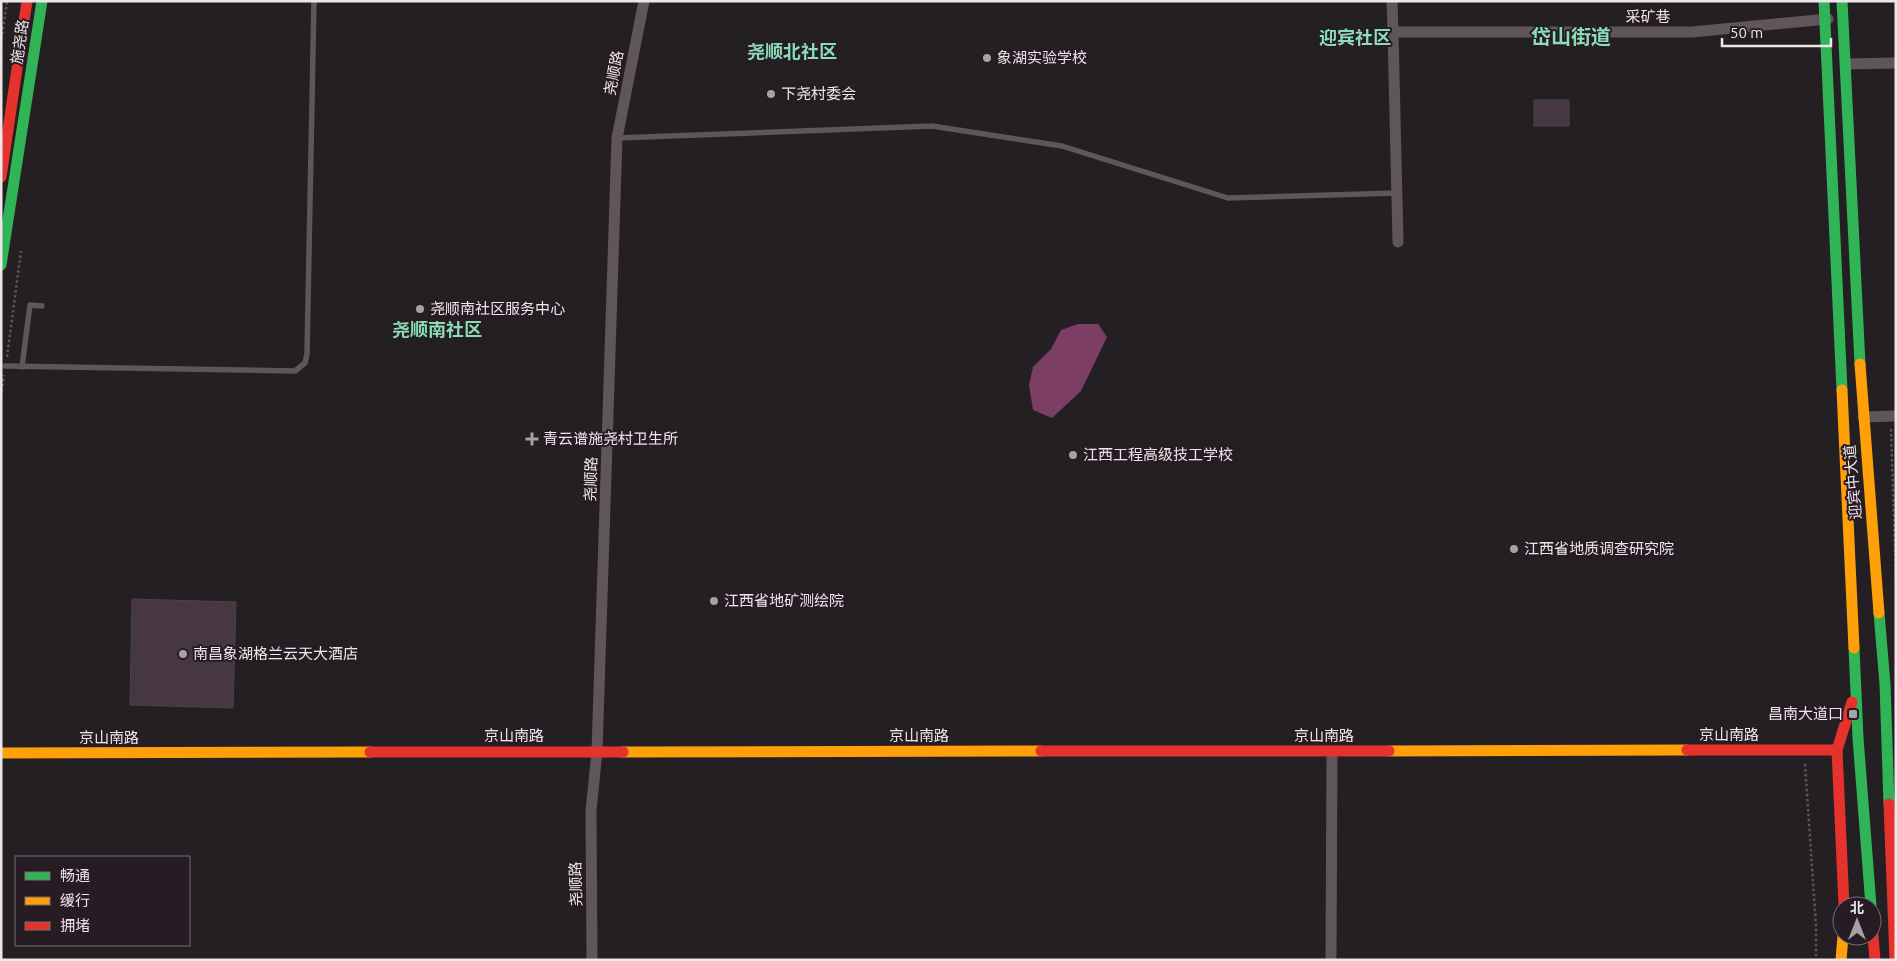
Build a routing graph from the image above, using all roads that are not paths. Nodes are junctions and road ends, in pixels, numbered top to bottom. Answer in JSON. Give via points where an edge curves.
{"nodes":[{"id":1,"x":27,"y":1,"type":"edge"},
{"id":2,"x":42,"y":1,"type":"edge"},
{"id":3,"x":314,"y":1,"type":"edge"},
{"id":4,"x":644,"y":1,"type":"edge"},
{"id":5,"x":1392,"y":1,"type":"edge"},
{"id":6,"x":1824,"y":1,"type":"edge"},
{"id":7,"x":1842,"y":1,"type":"edge"},
{"id":8,"x":1842,"y":17,"type":"junction"},
{"id":9,"x":1824,"y":19,"type":"junction"},
{"id":10,"x":1393,"y":32,"type":"junction"},
{"id":11,"x":1896,"y":63,"type":"edge"},
{"id":12,"x":1845,"y":64,"type":"junction"},
{"id":13,"x":617,"y":138,"type":"junction"},
{"id":14,"x":1,"y":177,"type":"edge"},
{"id":15,"x":1397,"y":193,"type":"junction"},
{"id":16,"x":1398,"y":242,"type":"dead end"},
{"id":17,"x":1,"y":265,"type":"edge"},
{"id":18,"x":42,"y":306,"type":"dead end"},
{"id":19,"x":5,"y":366,"type":"dead end"},
{"id":20,"x":22,"y":367,"type":"junction"},
{"id":21,"x":1893,"y":416,"type":"edge"},
{"id":22,"x":1863,"y":417,"type":"junction"},
{"id":23,"x":1885,"y":684,"type":"junction"},
{"id":24,"x":1856,"y":687,"type":"junction"},
{"id":25,"x":1896,"y":711,"type":"edge"},
{"id":26,"x":1837,"y":750,"type":"junction"},
{"id":27,"x":598,"y":751,"type":"junction"},
{"id":28,"x":1332,"y":751,"type":"junction"},
{"id":29,"x":1,"y":753,"type":"edge"},
{"id":30,"x":1844,"y":896,"type":"edge"},
{"id":31,"x":1870,"y":896,"type":"edge"},
{"id":32,"x":1843,"y":946,"type":"edge"},
{"id":33,"x":1845,"y":946,"type":"edge"},
{"id":34,"x":1874,"y":946,"type":"edge"},
{"id":35,"x":592,"y":960,"type":"edge"},
{"id":36,"x":1332,"y":960,"type":"edge"},
{"id":37,"x":1841,"y":960,"type":"edge"},
{"id":38,"x":1846,"y":960,"type":"edge"},
{"id":39,"x":1875,"y":960,"type":"edge"},
{"id":40,"x":1895,"y":960,"type":"edge"}],
"edges":[{"from":1,"to":14,"type":"main road","name":"施尧路"},
{"from":2,"to":17,"type":"main road","name":"施尧路"},
{"from":3,"to":20,"type":"lane","via":[[305,363],[296,371]]},
{"from":4,"to":13,"type":"street","name":"尧顺路"},
{"from":5,"to":10,"type":"street"},
{"from":6,"to":9,"type":"main road","name":"迎宾中大道"},
{"from":7,"to":8,"type":"main road","name":"迎宾中大道"},
{"from":8,"to":9,"type":"street","name":"采矿巷"},
{"from":8,"to":12,"type":"main road","name":"迎宾中大道"},
{"from":9,"to":10,"type":"street","name":"采矿巷","via":[[1692,32]]},
{"from":9,"to":24,"type":"main road","name":"迎宾中大道"},
{"from":10,"to":15,"type":"street"},
{"from":11,"to":12,"type":"street"},
{"from":12,"to":22,"type":"main road","name":"迎宾中大道"},
{"from":13,"to":15,"type":"lane","via":[[932,126],[1062,146],[1228,198]]},
{"from":13,"to":27,"type":"street","name":"尧顺路"},
{"from":15,"to":16,"type":"street"},
{"from":18,"to":20,"type":"lane","via":[[30,305]]},
{"from":19,"to":20,"type":"lane"},
{"from":21,"to":22,"type":"street"},
{"from":22,"to":23,"type":"main road","name":"迎宾中大道"},
{"from":23,"to":25,"type":"main road"},
{"from":23,"to":40,"type":"main road","name":"迎宾中大道"},
{"from":24,"to":26,"type":"main road"},
{"from":24,"to":31,"type":"main road","name":"迎宾中大道"},
{"from":26,"to":28,"type":"main road","name":"京山南路"},
{"from":26,"to":30,"type":"main road"},
{"from":27,"to":28,"type":"main road","name":"京山南路"},
{"from":27,"to":29,"type":"main road","name":"京山南路"},
{"from":27,"to":35,"type":"street","name":"尧顺路","via":[[591,811]]},
{"from":28,"to":36,"type":"street"},
{"from":32,"to":37,"type":"main road"},
{"from":33,"to":38,"type":"main road"},
{"from":34,"to":39,"type":"main road"}]}
